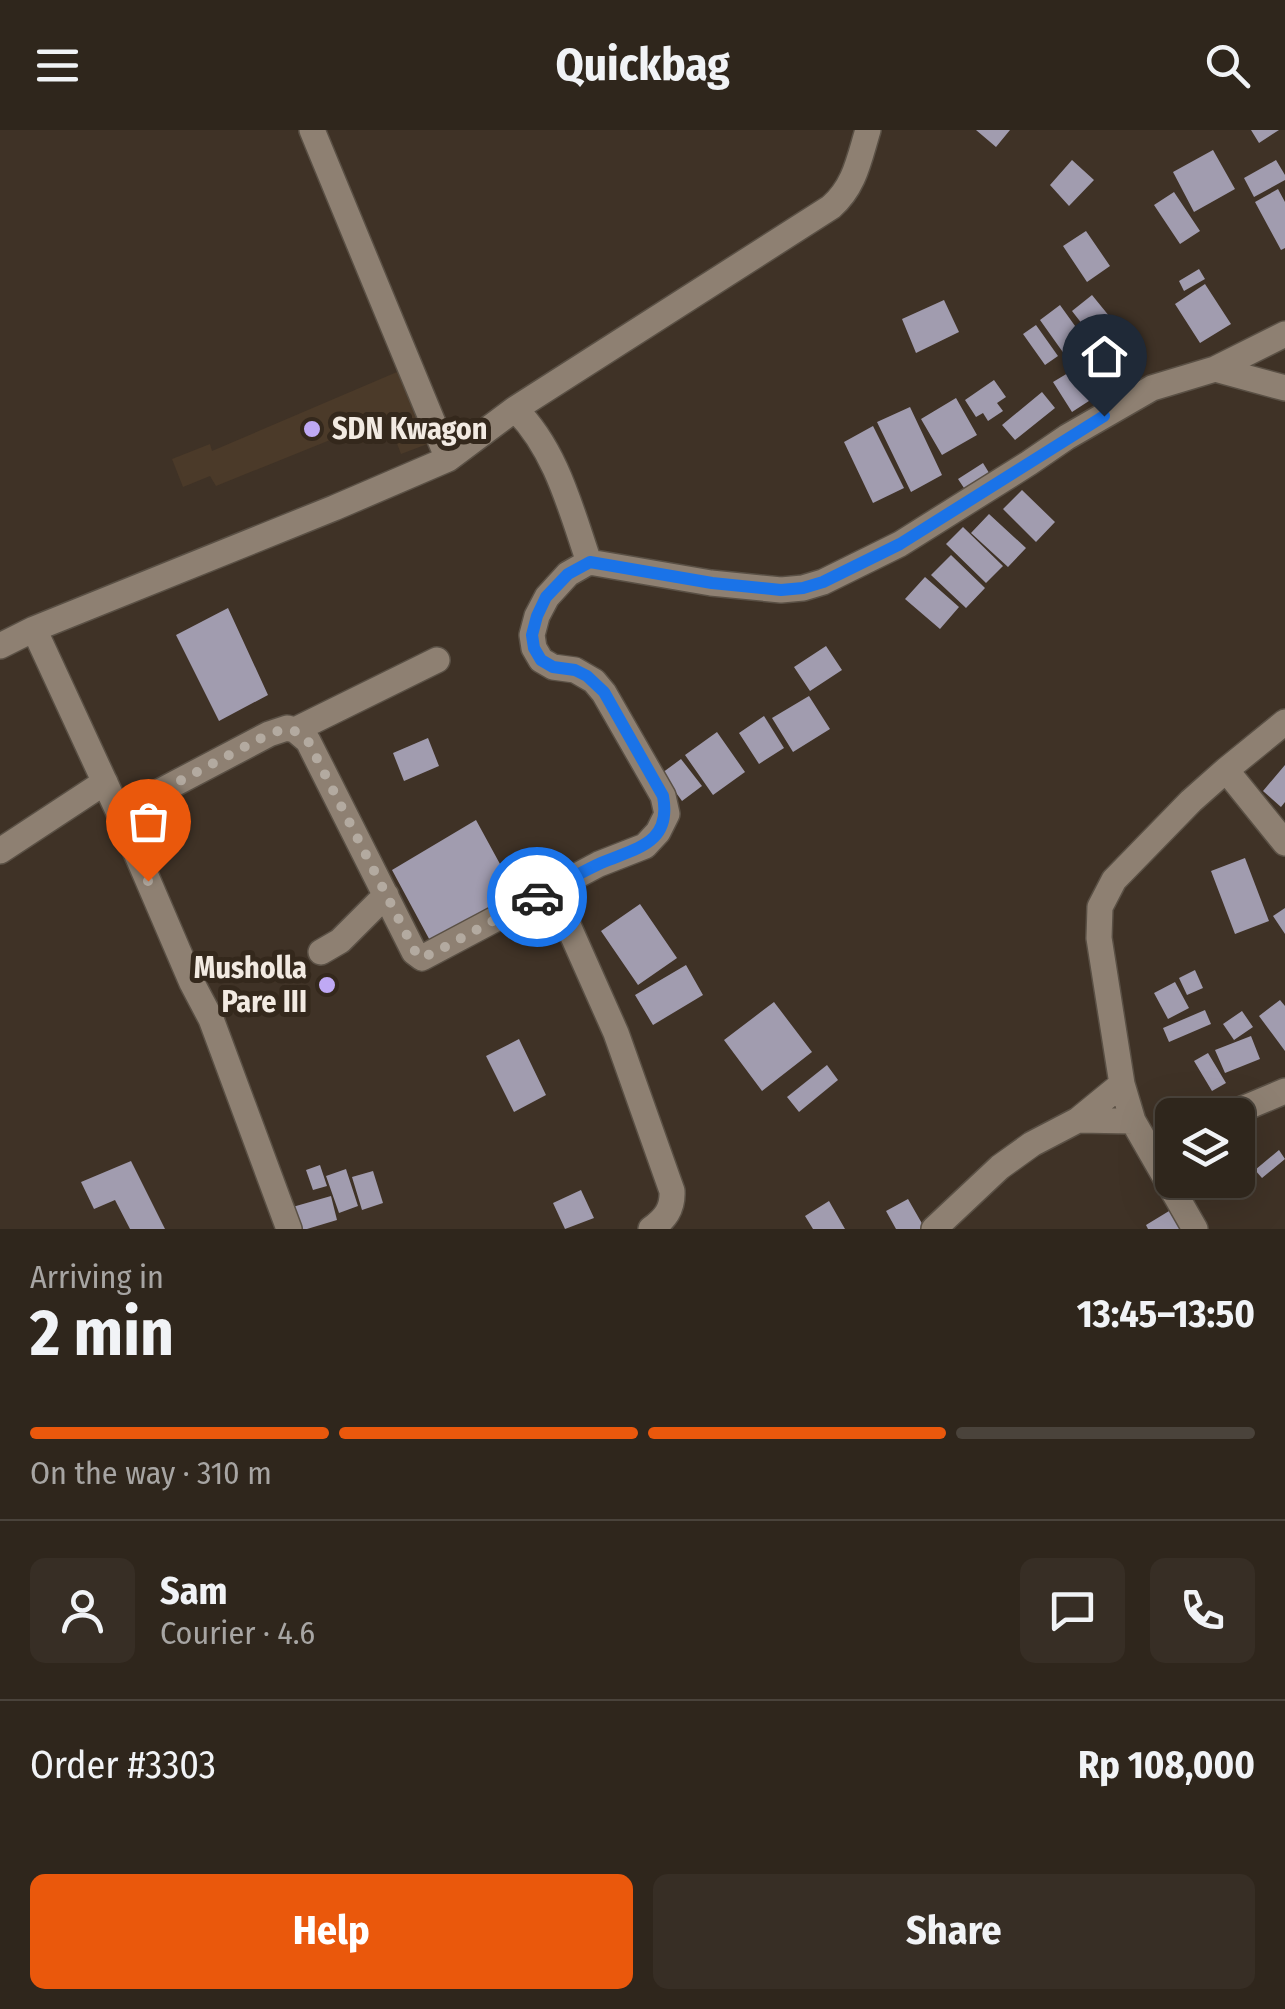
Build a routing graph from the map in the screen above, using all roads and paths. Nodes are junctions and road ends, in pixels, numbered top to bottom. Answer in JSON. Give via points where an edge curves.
{"nodes":[{"id":1,"x":312,"y":130,"type":"edge"},
{"id":2,"x":868,"y":130,"type":"edge"},
{"id":3,"x":1285,"y":334,"type":"edge"},
{"id":4,"x":1215,"y":369,"type":"junction"},
{"id":5,"x":1285,"y":388,"type":"edge"},
{"id":6,"x":515,"y":410,"type":"junction"},
{"id":7,"x":448,"y":459,"type":"junction"},
{"id":8,"x":590,"y":562,"type":"junction"},
{"id":9,"x":34,"y":628,"type":"junction"},
{"id":10,"x":0,"y":646,"type":"edge"},
{"id":11,"x":437,"y":660,"type":"dead end"},
{"id":12,"x":1285,"y":722,"type":"edge"},
{"id":13,"x":294,"y":730,"type":"junction"},
{"id":14,"x":1226,"y":770,"type":"junction"},
{"id":15,"x":105,"y":782,"type":"junction"},
{"id":16,"x":119,"y":813,"type":"junction"},
{"id":17,"x":1285,"y":843,"type":"edge"},
{"id":18,"x":0,"y":851,"type":"edge"},
{"id":19,"x":552,"y":889,"type":"junction"},
{"id":20,"x":386,"y":895,"type":"junction"},
{"id":21,"x":321,"y":952,"type":"dead end"},
{"id":22,"x":1122,"y":1084,"type":"junction"},
{"id":23,"x":1285,"y":1091,"type":"edge"},
{"id":24,"x":1255,"y":1104,"type":"edge"},
{"id":25,"x":1078,"y":1120,"type":"junction"},
{"id":26,"x":1133,"y":1122,"type":"junction"},
{"id":27,"x":1155,"y":1139,"type":"edge"},
{"id":28,"x":1182,"y":1198,"type":"edge"},
{"id":29,"x":960,"y":1217,"type":"edge"},
{"id":30,"x":289,"y":1229,"type":"edge"},
{"id":31,"x":652,"y":1229,"type":"edge"},
{"id":32,"x":934,"y":1229,"type":"edge"},
{"id":33,"x":1194,"y":1229,"type":"edge"}],
"edges":[{"from":1,"to":7,"type":"street"},
{"from":2,"to":6,"type":"street","via":[[844,196]]},
{"from":3,"to":4,"type":"street"},
{"from":4,"to":5,"type":"street"},
{"from":4,"to":8,"type":"street","via":[[1152,388],[900,544],[823,582],[781,590]]},
{"from":6,"to":7,"type":"street"},
{"from":6,"to":8,"type":"street","via":[[544,444]]},
{"from":7,"to":9,"type":"street"},
{"from":8,"to":19,"type":"street","via":[[546,597],[534,648],[541,660],[587,676],[604,692],[667,814],[645,846]]},
{"from":9,"to":10,"type":"street"},
{"from":9,"to":15,"type":"street"},
{"from":11,"to":13,"type":"street"},
{"from":12,"to":14,"type":"street"},
{"from":13,"to":16,"type":"street","via":[[269,734]]},
{"from":13,"to":20,"type":"street","via":[[308,741]]},
{"from":14,"to":17,"type":"street"},
{"from":14,"to":22,"type":"street","via":[[1114,880],[1100,907]]},
{"from":15,"to":16,"type":"street"},
{"from":15,"to":18,"type":"street"},
{"from":16,"to":30,"type":"street","via":[[210,1018]]},
{"from":19,"to":20,"type":"street","via":[[422,958]]},
{"from":19,"to":31,"type":"street","via":[[616,1033],[669,1182],[672,1202]]},
{"from":20,"to":21,"type":"street","via":[[340,942]]},
{"from":22,"to":25,"type":"street"},
{"from":22,"to":26,"type":"street"},
{"from":23,"to":24,"type":"street"},
{"from":25,"to":26,"type":"street"},
{"from":25,"to":29,"type":"street","via":[[1000,1167]]},
{"from":26,"to":27,"type":"street"},
{"from":28,"to":33,"type":"street"},
{"from":29,"to":32,"type":"street"}]}
